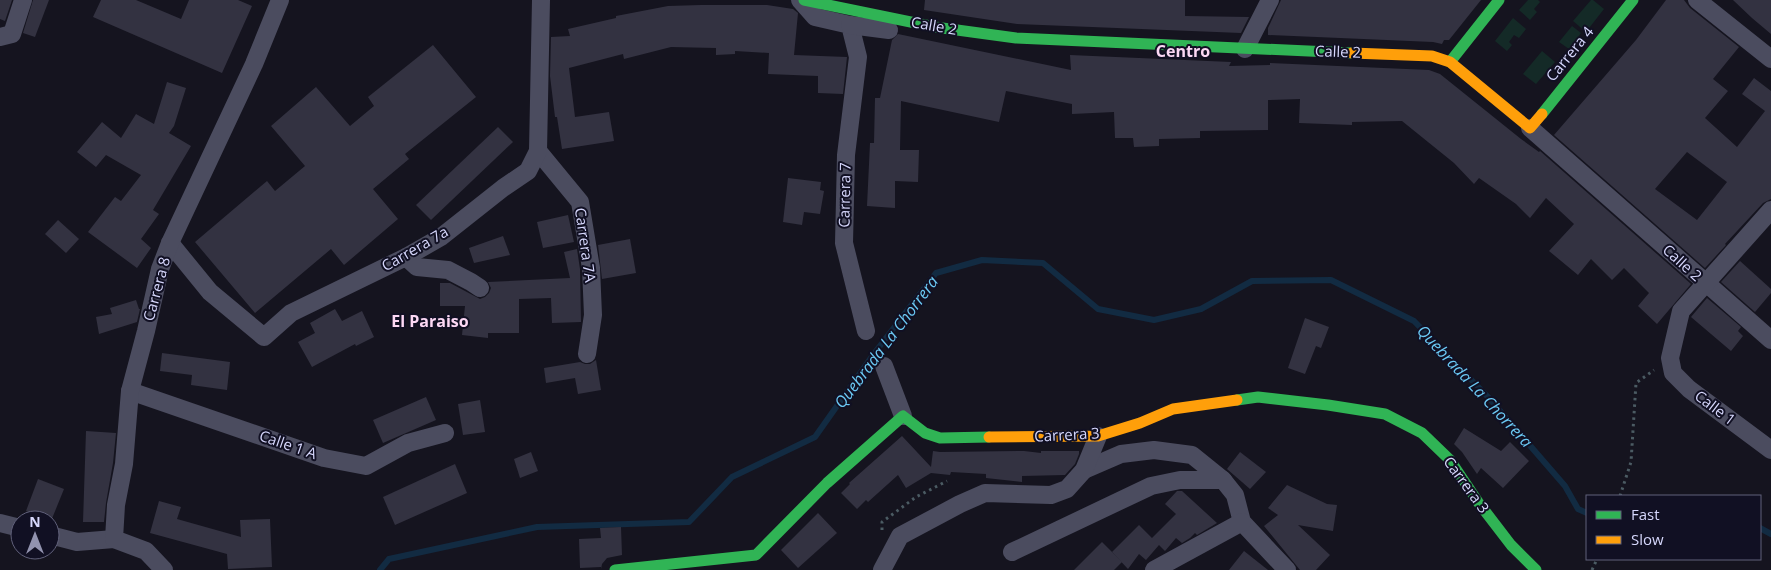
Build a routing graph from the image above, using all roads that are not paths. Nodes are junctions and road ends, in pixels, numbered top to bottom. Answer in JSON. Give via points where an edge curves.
{"nodes":[{"id":1,"x":23,"y":0,"type":"edge"},
{"id":2,"x":280,"y":0,"type":"edge"},
{"id":3,"x":541,"y":0,"type":"edge"},
{"id":4,"x":800,"y":0,"type":"edge"},
{"id":5,"x":804,"y":0,"type":"edge"},
{"id":6,"x":1270,"y":0,"type":"edge"},
{"id":7,"x":1498,"y":0,"type":"edge"},
{"id":8,"x":1633,"y":0,"type":"edge"},
{"id":9,"x":1697,"y":0,"type":"edge"},
{"id":10,"x":850,"y":25,"type":"junction"},
{"id":11,"x":889,"y":30,"type":"dead end"},
{"id":12,"x":0,"y":37,"type":"edge"},
{"id":13,"x":1245,"y":49,"type":"junction"},
{"id":14,"x":1771,"y":59,"type":"edge"},
{"id":15,"x":1450,"y":62,"type":"junction"},
{"id":16,"x":1530,"y":128,"type":"junction"},
{"id":17,"x":538,"y":151,"type":"junction"},
{"id":18,"x":1771,"y":210,"type":"edge"},
{"id":19,"x":170,"y":243,"type":"junction"},
{"id":20,"x":406,"y":257,"type":"junction"},
{"id":21,"x":1704,"y":283,"type":"junction"},
{"id":22,"x":480,"y":288,"type":"dead end"},
{"id":23,"x":866,"y":331,"type":"dead end"},
{"id":24,"x":1771,"y":340,"type":"edge"},
{"id":25,"x":587,"y":354,"type":"dead end"},
{"id":26,"x":884,"y":366,"type":"dead end"},
{"id":27,"x":130,"y":391,"type":"junction"},
{"id":28,"x":903,"y":416,"type":"junction"},
{"id":29,"x":445,"y":433,"type":"dead end"},
{"id":30,"x":1098,"y":436,"type":"junction"},
{"id":31,"x":1771,"y":450,"type":"edge"},
{"id":32,"x":1084,"y":470,"type":"junction"},
{"id":33,"x":1222,"y":480,"type":"junction"},
{"id":34,"x":1242,"y":522,"type":"junction"},
{"id":35,"x":60,"y":538,"type":"edge"},
{"id":36,"x":114,"y":539,"type":"junction"},
{"id":37,"x":1012,"y":552,"type":"dead end"},
{"id":38,"x":756,"y":555,"type":"junction"},
{"id":39,"x":164,"y":570,"type":"edge"},
{"id":40,"x":615,"y":570,"type":"edge"},
{"id":41,"x":743,"y":570,"type":"edge"},
{"id":42,"x":882,"y":570,"type":"edge"},
{"id":43,"x":1154,"y":570,"type":"edge"},
{"id":44,"x":1287,"y":570,"type":"edge"},
{"id":45,"x":1536,"y":570,"type":"edge"}],
"edges":[{"from":1,"to":12,"type":"street","via":[[12,34]]},
{"from":2,"to":19,"type":"street","name":"Carrera 8","via":[[254,64]]},
{"from":3,"to":17,"type":"street","name":"Carrera 7a"},
{"from":4,"to":10,"type":"street","via":[[815,17]]},
{"from":5,"to":13,"type":"street","name":"Calle 2","via":[[935,27],[1016,38]]},
{"from":6,"to":13,"type":"street"},
{"from":7,"to":15,"type":"street"},
{"from":8,"to":16,"type":"street","name":"Carrera 4"},
{"from":9,"to":14,"type":"street"},
{"from":10,"to":11,"type":"street"},
{"from":10,"to":23,"type":"street","name":"Carrera 7","via":[[858,58],[846,155],[844,242]]},
{"from":13,"to":15,"type":"street","name":"Calle 2","via":[[1432,56]]},
{"from":15,"to":16,"type":"street","name":"Calle 2"},
{"from":16,"to":21,"type":"street","name":"Calle 2"},
{"from":17,"to":20,"type":"street","name":"Carrera 7a","via":[[528,171],[441,237]]},
{"from":17,"to":25,"type":"street","name":"Carrera 7A","via":[[580,202],[591,268],[593,315]]},
{"from":18,"to":21,"type":"street"},
{"from":19,"to":20,"type":"street","name":"Carrera 7a","via":[[210,292],[264,337],[291,313]]},
{"from":19,"to":27,"type":"street","name":"Carrera 8","via":[[160,269]]},
{"from":20,"to":22,"type":"street","via":[[417,267],[448,270]]},
{"from":21,"to":24,"type":"street","name":"Calle 2"},
{"from":21,"to":31,"type":"street","name":"Calle 1","via":[[1681,312],[1670,358],[1673,373],[1689,389]]},
{"from":26,"to":28,"type":"street"},
{"from":27,"to":29,"type":"street","name":"Calle 1 A","via":[[324,458],[366,466],[408,443]]},
{"from":27,"to":36,"type":"street","name":"Carrera 8"},
{"from":28,"to":30,"type":"street","name":"Carrera 3","via":[[925,433],[940,438]]},
{"from":28,"to":38,"type":"street","via":[[827,483]]},
{"from":30,"to":32,"type":"street"},
{"from":30,"to":45,"type":"street","name":"Carrera 3","via":[[1173,409],[1258,397],[1385,414],[1422,433],[1450,460],[1511,545]]},
{"from":32,"to":33,"type":"street","via":[[1121,454],[1154,450],[1192,455]]},
{"from":32,"to":42,"type":"street","via":[[1067,490],[1051,495],[985,493],[976,496],[900,536]]},
{"from":33,"to":34,"type":"street","via":[[1235,495]]},
{"from":33,"to":37,"type":"street","via":[[1180,480],[1152,486]]},
{"from":34,"to":43,"type":"street"},
{"from":34,"to":44,"type":"street"},
{"from":35,"to":36,"type":"street","via":[[77,542]]},
{"from":36,"to":39,"type":"street","via":[[146,551]]},
{"from":38,"to":40,"type":"street"},
{"from":38,"to":41,"type":"street"}]}
